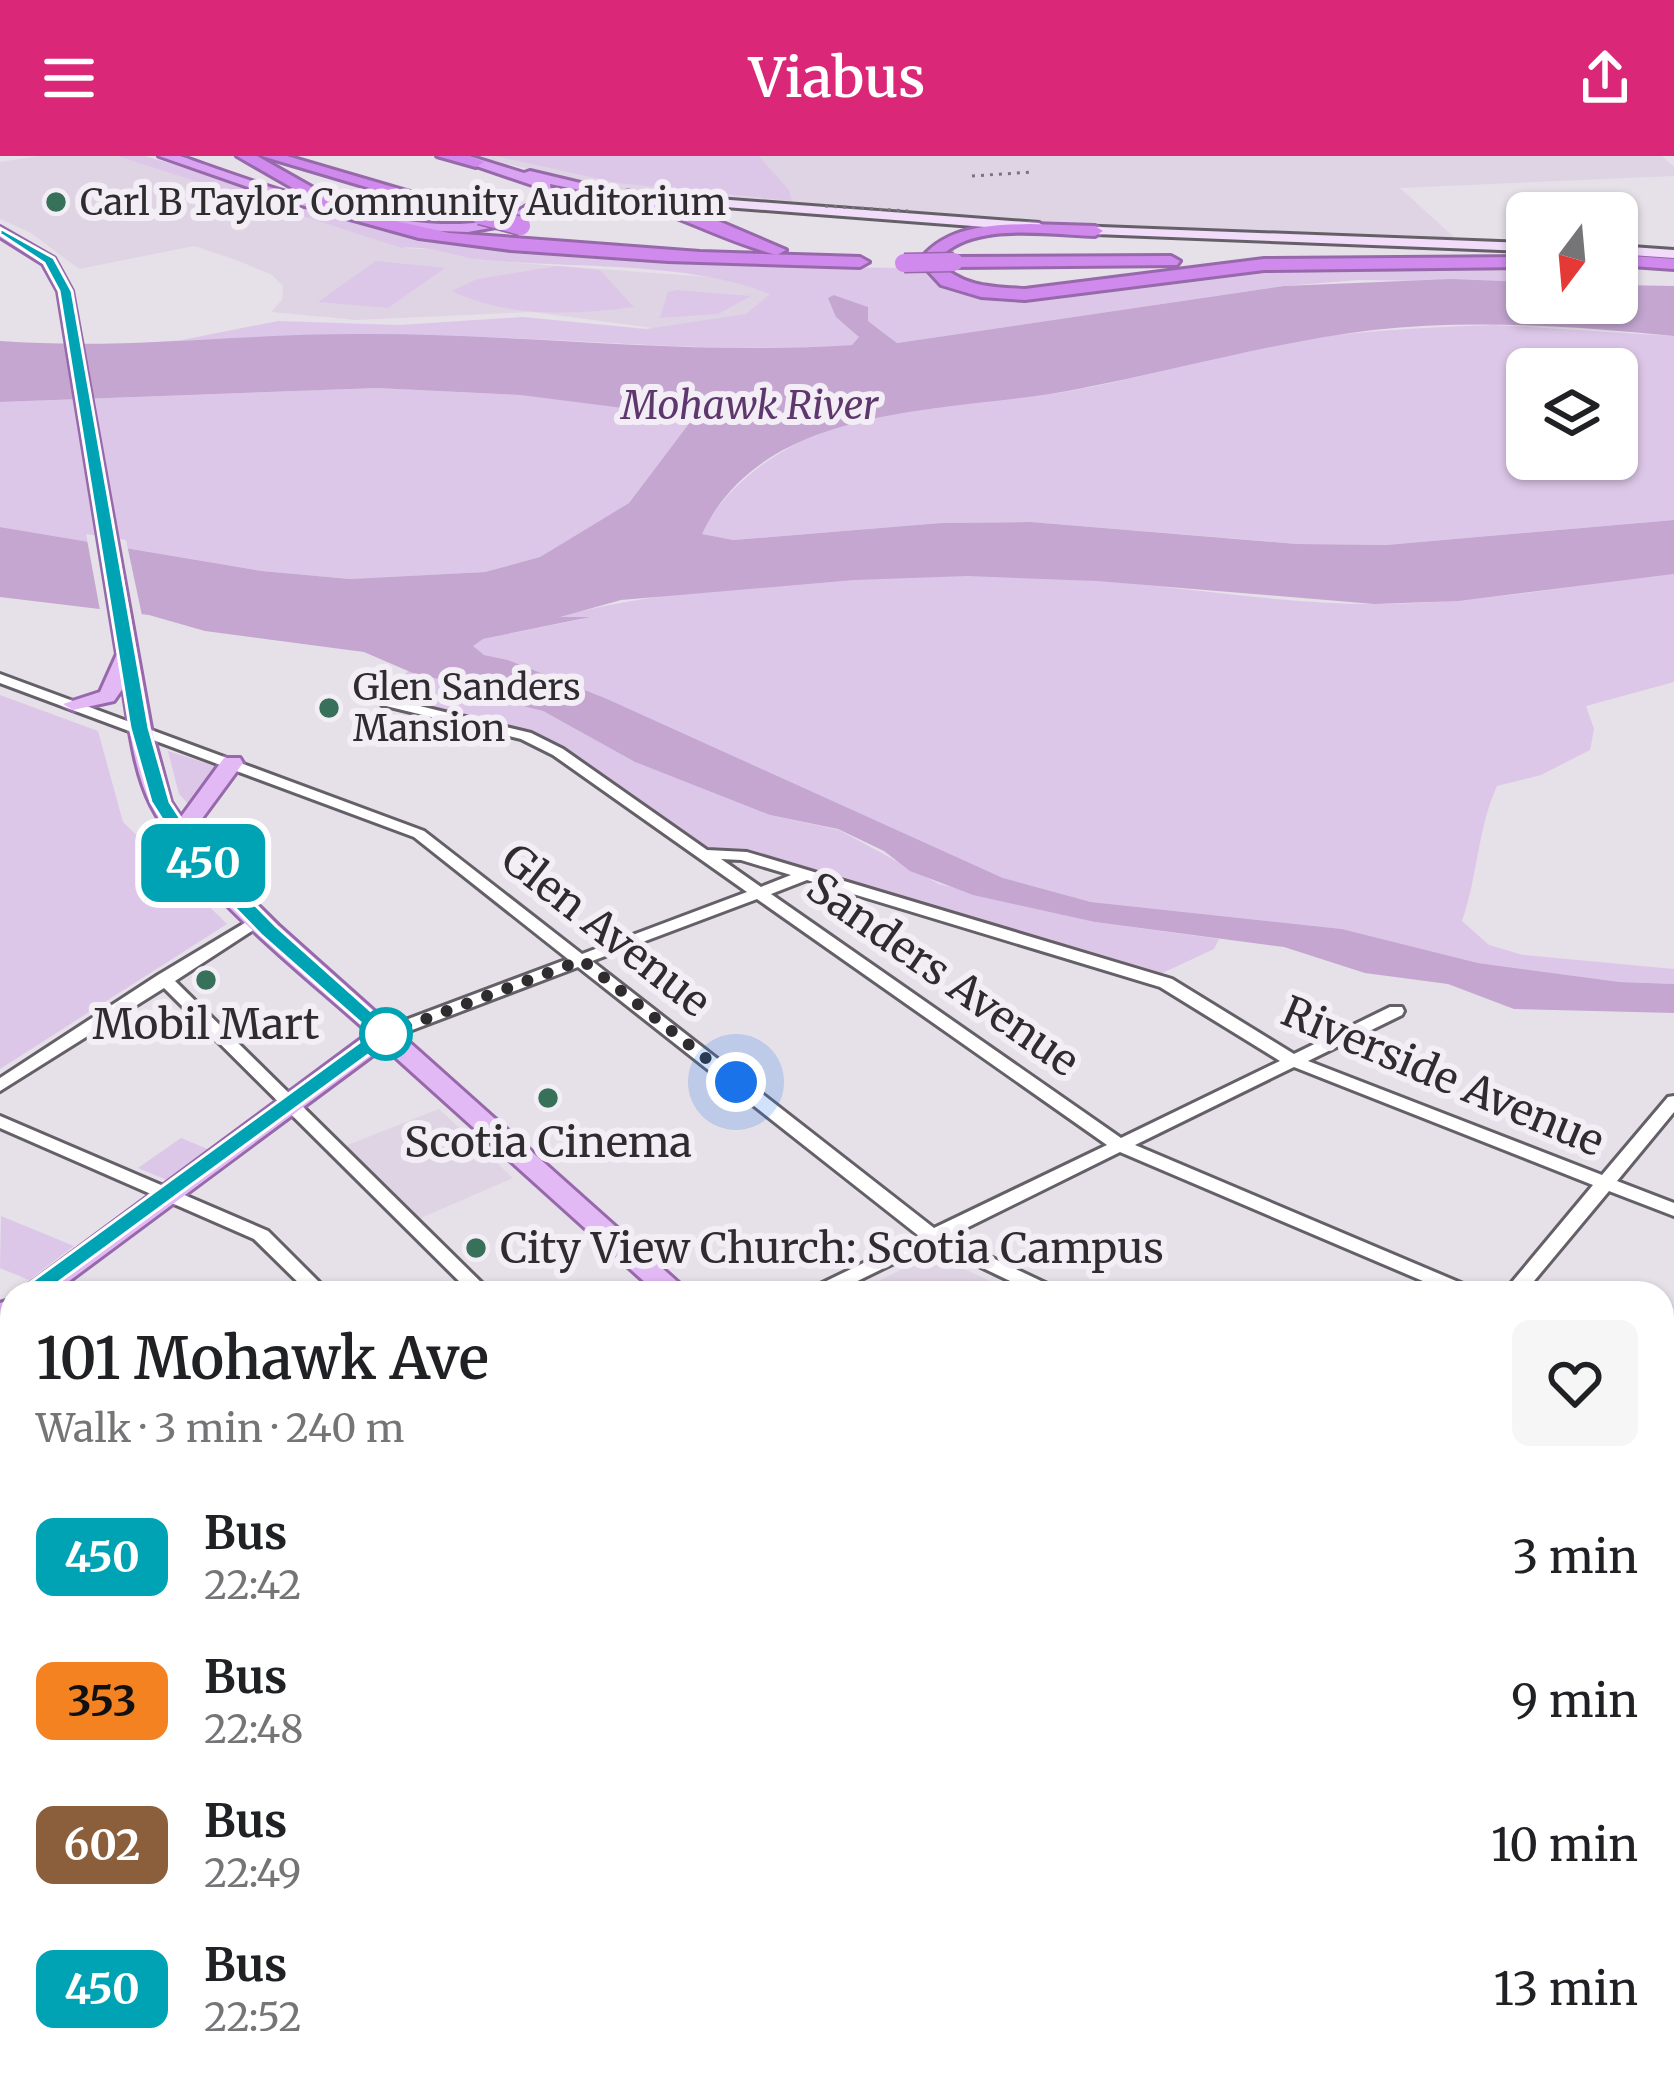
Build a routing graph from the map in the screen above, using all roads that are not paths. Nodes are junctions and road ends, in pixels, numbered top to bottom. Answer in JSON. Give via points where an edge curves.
{"nodes":[{"id":1,"x":166,"y":156,"type":"edge"},
{"id":2,"x":245,"y":156,"type":"edge"},
{"id":3,"x":445,"y":156,"type":"edge"},
{"id":4,"x":454,"y":156,"type":"edge"},
{"id":5,"x":281,"y":158,"type":"edge"},
{"id":6,"x":480,"y":163,"type":"junction"},
{"id":7,"x":628,"y":196,"type":"junction"},
{"id":8,"x":354,"y":215,"type":"junction"},
{"id":9,"x":526,"y":225,"type":"junction"},
{"id":10,"x":1095,"y":231,"type":"junction"},
{"id":11,"x":0,"y":232,"type":"edge"},
{"id":12,"x":1436,"y":244,"type":"junction"},
{"id":13,"x":1506,"y":246,"type":"edge"},
{"id":14,"x":1638,"y":254,"type":"edge"},
{"id":15,"x":1118,"y":256,"type":"junction"},
{"id":16,"x":1506,"y":259,"type":"edge"},
{"id":17,"x":1506,"y":259,"type":"edge"},
{"id":18,"x":904,"y":260,"type":"junction"},
{"id":19,"x":954,"y":260,"type":"junction"},
{"id":20,"x":1400,"y":260,"type":"junction"},
{"id":21,"x":860,"y":262,"type":"junction"},
{"id":22,"x":1638,"y":262,"type":"edge"},
{"id":23,"x":1674,"y":262,"type":"edge"},
{"id":24,"x":128,"y":653,"type":"junction"},
{"id":25,"x":0,"y":678,"type":"edge"},
{"id":26,"x":387,"y":702,"type":"dead end"},
{"id":27,"x":74,"y":704,"type":"junction"},
{"id":28,"x":140,"y":728,"type":"junction"},
{"id":29,"x":232,"y":763,"type":"junction"},
{"id":30,"x":185,"y":840,"type":"junction"},
{"id":31,"x":708,"y":854,"type":"junction"},
{"id":32,"x":808,"y":874,"type":"junction"},
{"id":33,"x":759,"y":892,"type":"junction"},
{"id":34,"x":258,"y":920,"type":"junction"},
{"id":35,"x":582,"y":960,"type":"junction"},
{"id":36,"x":164,"y":979,"type":"junction"},
{"id":37,"x":1396,"y":1011,"type":"dead end"},
{"id":38,"x":386,"y":1034,"type":"junction"},
{"id":39,"x":1291,"y":1060,"type":"junction"},
{"id":40,"x":0,"y":1086,"type":"edge"},
{"id":41,"x":1674,"y":1101,"type":"edge"},
{"id":42,"x":290,"y":1103,"type":"junction"},
{"id":43,"x":0,"y":1121,"type":"edge"},
{"id":44,"x":1121,"y":1146,"type":"junction"},
{"id":45,"x":1605,"y":1183,"type":"junction"},
{"id":46,"x":167,"y":1193,"type":"junction"},
{"id":47,"x":1674,"y":1210,"type":"edge"},
{"id":48,"x":933,"y":1237,"type":"junction"},
{"id":49,"x":49,"y":1281,"type":"edge"},
{"id":50,"x":308,"y":1281,"type":"edge"},
{"id":51,"x":470,"y":1281,"type":"edge"},
{"id":52,"x":662,"y":1281,"type":"edge"},
{"id":53,"x":842,"y":1281,"type":"edge"},
{"id":54,"x":1026,"y":1281,"type":"edge"},
{"id":55,"x":1440,"y":1281,"type":"edge"},
{"id":56,"x":1524,"y":1281,"type":"edge"}],
"edges":[{"from":1,"to":8,"type":"highway"},
{"from":2,"to":8,"type":"highway"},
{"from":3,"to":6,"type":"highway"},
{"from":4,"to":6,"type":"highway"},
{"from":5,"to":9,"type":"highway","bridge":true},
{"from":6,"to":7,"type":"highway"},
{"from":6,"to":8,"type":"highway","via":[[543,185],[548,199],[525,214],[468,226],[413,227]]},
{"from":7,"to":10,"type":"main road"},
{"from":7,"to":18,"type":"highway","via":[[774,249]]},
{"from":8,"to":21,"type":"highway","via":[[504,244]]},
{"from":9,"to":18,"type":"highway","via":[[722,252]]},
{"from":9,"to":21,"type":"highway","via":[[692,254]]},
{"from":10,"to":12,"type":"main road"},
{"from":10,"to":20,"type":"highway","via":[[970,235],[939,246],[928,261],[941,277],[969,287],[1050,295],[1247,266]]},
{"from":11,"to":24,"type":"main road","via":[[50,261],[65,291]]},
{"from":12,"to":13,"type":"main road"},
{"from":12,"to":15,"type":"highway"},
{"from":14,"to":23,"type":"main road"},
{"from":15,"to":17,"type":"highway"},
{"from":15,"to":19,"type":"highway"},
{"from":16,"to":20,"type":"highway"},
{"from":18,"to":19,"type":"highway","bridge":true},
{"from":18,"to":21,"type":"highway"},
{"from":19,"to":20,"type":"highway"},
{"from":22,"to":23,"type":"highway"},
{"from":24,"to":27,"type":"main road","via":[[107,697]]},
{"from":24,"to":28,"type":"main road"},
{"from":25,"to":27,"type":"street","name":"Glen Avenue"},
{"from":26,"to":31,"type":"street","name":"Sanders Avenue","via":[[526,736]]},
{"from":27,"to":28,"type":"street","name":"Glen Avenue"},
{"from":28,"to":29,"type":"street","name":"Glen Avenue"},
{"from":28,"to":30,"type":"main road","via":[[160,802]]},
{"from":29,"to":30,"type":"main road","via":[[190,820]]},
{"from":29,"to":35,"type":"street","name":"Glen Avenue","via":[[419,834]]},
{"from":30,"to":34,"type":"main road"},
{"from":31,"to":32,"type":"street","name":"Riverside Avenue"},
{"from":31,"to":33,"type":"street","name":"Sanders Avenue"},
{"from":32,"to":33,"type":"street"},
{"from":32,"to":39,"type":"street","name":"Riverside Avenue","via":[[1166,983]]},
{"from":33,"to":35,"type":"street"},
{"from":33,"to":44,"type":"street","name":"Sanders Avenue"},
{"from":34,"to":36,"type":"street"},
{"from":34,"to":38,"type":"main road"},
{"from":35,"to":38,"type":"street"},
{"from":35,"to":48,"type":"street","name":"Glen Avenue"},
{"from":36,"to":40,"type":"street"},
{"from":36,"to":42,"type":"street"},
{"from":37,"to":39,"type":"street"},
{"from":38,"to":42,"type":"main road"},
{"from":38,"to":52,"type":"main road"},
{"from":39,"to":44,"type":"street"},
{"from":39,"to":45,"type":"street","name":"Riverside Avenue"},
{"from":41,"to":45,"type":"street"},
{"from":42,"to":46,"type":"main road"},
{"from":42,"to":51,"type":"street"},
{"from":43,"to":46,"type":"street"},
{"from":44,"to":48,"type":"street"},
{"from":44,"to":55,"type":"street","name":"Sanders Avenue"},
{"from":45,"to":47,"type":"street","name":"Riverside Avenue"},
{"from":45,"to":56,"type":"street"},
{"from":46,"to":49,"type":"main road"},
{"from":46,"to":50,"type":"street","via":[[261,1235]]},
{"from":48,"to":53,"type":"street"},
{"from":48,"to":54,"type":"street","name":"Glen Avenue"}]}
